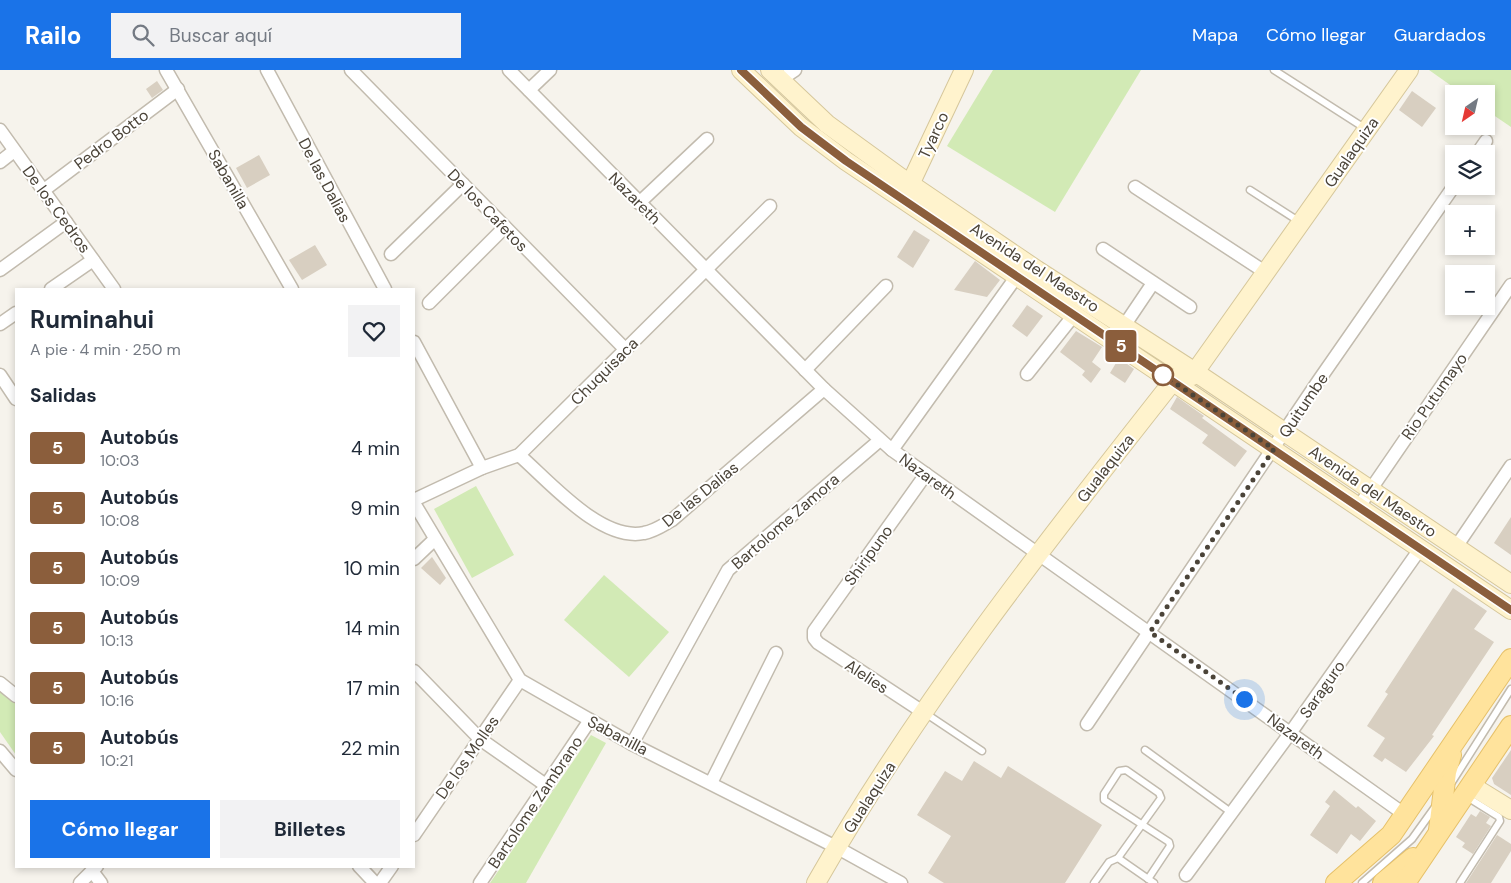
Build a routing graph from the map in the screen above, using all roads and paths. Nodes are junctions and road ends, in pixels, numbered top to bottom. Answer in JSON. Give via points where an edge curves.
{"nodes":[{"id":1,"x":166,"y":70,"type":"edge"},
{"id":2,"x":267,"y":70,"type":"edge"},
{"id":3,"x":351,"y":70,"type":"edge"},
{"id":4,"x":509,"y":70,"type":"edge"},
{"id":5,"x":550,"y":70,"type":"edge"},
{"id":6,"x":741,"y":70,"type":"edge"},
{"id":7,"x":795,"y":70,"type":"edge"},
{"id":8,"x":964,"y":70,"type":"edge"},
{"id":9,"x":1274,"y":70,"type":"edge"},
{"id":10,"x":1409,"y":70,"type":"edge"},
{"id":11,"x":775,"y":75,"type":"edge"},
{"id":12,"x":178,"y":89,"type":"junction"},
{"id":13,"x":529,"y":90,"type":"junction"},
{"id":14,"x":0,"y":130,"type":"edge"},
{"id":15,"x":1367,"y":130,"type":"junction"},
{"id":16,"x":707,"y":140,"type":"dead end"},
{"id":17,"x":1486,"y":140,"type":"dead end"},
{"id":18,"x":1483,"y":145,"type":"edge"},
{"id":19,"x":857,"y":146,"type":"junction"},
{"id":20,"x":14,"y":151,"type":"junction"},
{"id":21,"x":846,"y":161,"type":"junction"},
{"id":22,"x":0,"y":162,"type":"edge"},
{"id":23,"x":463,"y":184,"type":"junction"},
{"id":24,"x":910,"y":184,"type":"junction"},
{"id":25,"x":1136,"y":187,"type":"dead end"},
{"id":26,"x":44,"y":190,"type":"junction"},
{"id":27,"x":1250,"y":190,"type":"dead end"},
{"id":28,"x":1448,"y":195,"type":"edge"},
{"id":29,"x":902,"y":201,"type":"junction"},
{"id":30,"x":639,"y":202,"type":"junction"},
{"id":31,"x":770,"y":206,"type":"dead end"},
{"id":32,"x":66,"y":222,"type":"junction"},
{"id":33,"x":1301,"y":222,"type":"junction"},
{"id":34,"x":505,"y":227,"type":"junction"},
{"id":35,"x":1103,"y":249,"type":"dead end"},
{"id":36,"x":391,"y":254,"type":"dead end"},
{"id":37,"x":93,"y":260,"type":"junction"},
{"id":38,"x":705,"y":269,"type":"junction"},
{"id":39,"x":0,"y":270,"type":"edge"},
{"id":40,"x":1021,"y":270,"type":"junction"},
{"id":41,"x":1266,"y":272,"type":"junction"},
{"id":42,"x":1153,"y":283,"type":"junction"},
{"id":43,"x":1511,"y":285,"type":"edge"},
{"id":44,"x":886,"y":286,"type":"dead end"},
{"id":45,"x":52,"y":288,"type":"edge"},
{"id":46,"x":113,"y":288,"type":"edge"},
{"id":47,"x":291,"y":288,"type":"edge"},
{"id":48,"x":384,"y":288,"type":"edge"},
{"id":49,"x":429,"y":303,"type":"dead end"},
{"id":50,"x":1190,"y":307,"type":"dead end"},
{"id":51,"x":15,"y":314,"type":"edge"},
{"id":52,"x":1074,"y":315,"type":"junction"},
{"id":53,"x":0,"y":324,"type":"edge"},
{"id":54,"x":1124,"y":326,"type":"junction"},
{"id":55,"x":415,"y":344,"type":"edge"},
{"id":56,"x":625,"y":350,"type":"junction"},
{"id":57,"x":806,"y":370,"type":"junction"},
{"id":58,"x":1195,"y":372,"type":"junction"},
{"id":59,"x":1027,"y":374,"type":"dead end"},
{"id":60,"x":0,"y":376,"type":"edge"},
{"id":61,"x":1174,"y":381,"type":"junction"},
{"id":62,"x":824,"y":389,"type":"junction"},
{"id":63,"x":15,"y":398,"type":"edge"},
{"id":64,"x":1285,"y":432,"type":"junction"},
{"id":65,"x":880,"y":440,"type":"junction"},
{"id":66,"x":1274,"y":449,"type":"junction"},
{"id":67,"x":892,"y":450,"type":"junction"},
{"id":68,"x":519,"y":455,"type":"junction"},
{"id":69,"x":1511,"y":466,"type":"edge"},
{"id":70,"x":482,"y":468,"type":"junction"},
{"id":71,"x":926,"y":474,"type":"junction"},
{"id":72,"x":1370,"y":489,"type":"junction"},
{"id":73,"x":415,"y":502,"type":"edge"},
{"id":74,"x":415,"y":504,"type":"edge"},
{"id":75,"x":1358,"y":508,"type":"junction"},
{"id":76,"x":435,"y":539,"type":"junction"},
{"id":77,"x":1456,"y":547,"type":"junction"},
{"id":78,"x":1420,"y":549,"type":"junction"},
{"id":79,"x":1037,"y":553,"type":"junction"},
{"id":80,"x":415,"y":558,"type":"edge"},
{"id":81,"x":1511,"y":584,"type":"edge"},
{"id":82,"x":1511,"y":610,"type":"edge"},
{"id":83,"x":1150,"y":632,"type":"junction"},
{"id":84,"x":814,"y":638,"type":"joint"},
{"id":85,"x":776,"y":653,"type":"dead end"},
{"id":86,"x":1511,"y":659,"type":"edge"},
{"id":87,"x":1511,"y":672,"type":"edge"},
{"id":88,"x":415,"y":673,"type":"edge"},
{"id":89,"x":520,"y":680,"type":"junction"},
{"id":90,"x":0,"y":683,"type":"edge"},
{"id":91,"x":1500,"y":689,"type":"dead end"},
{"id":92,"x":1511,"y":689,"type":"edge"},
{"id":93,"x":15,"y":695,"type":"edge"},
{"id":94,"x":923,"y":712,"type":"junction"},
{"id":95,"x":590,"y":720,"type":"junction"},
{"id":96,"x":1087,"y":724,"type":"dead end"},
{"id":97,"x":1511,"y":726,"type":"edge"},
{"id":98,"x":1291,"y":732,"type":"junction"},
{"id":99,"x":480,"y":739,"type":"junction"},
{"id":100,"x":632,"y":744,"type":"junction"},
{"id":101,"x":0,"y":750,"type":"edge"},
{"id":102,"x":1145,"y":750,"type":"dead end"},
{"id":103,"x":982,"y":751,"type":"dead end"},
{"id":104,"x":15,"y":769,"type":"edge"},
{"id":105,"x":711,"y":783,"type":"junction"},
{"id":106,"x":1453,"y":783,"type":"junction"},
{"id":107,"x":547,"y":786,"type":"junction"},
{"id":108,"x":1511,"y":810,"type":"edge"},
{"id":109,"x":1232,"y":813,"type":"junction"},
{"id":110,"x":1405,"y":822,"type":"junction"},
{"id":111,"x":1142,"y":825,"type":"junction"},
{"id":112,"x":415,"y":833,"type":"edge"},
{"id":113,"x":1437,"y":836,"type":"junction"},
{"id":114,"x":836,"y":847,"type":"junction"},
{"id":115,"x":1118,"y":858,"type":"junction"},
{"id":116,"x":361,"y":868,"type":"edge"},
{"id":117,"x":391,"y":868,"type":"edge"},
{"id":118,"x":95,"y":869,"type":"edge"},
{"id":119,"x":1184,"y":879,"type":"edge"},
{"id":120,"x":1410,"y":879,"type":"edge"},
{"id":121,"x":1151,"y":881,"type":"edge"},
{"id":122,"x":80,"y":883,"type":"edge"},
{"id":123,"x":101,"y":883,"type":"edge"},
{"id":124,"x":375,"y":883,"type":"edge"},
{"id":125,"x":380,"y":883,"type":"edge"},
{"id":126,"x":480,"y":883,"type":"edge"},
{"id":127,"x":816,"y":883,"type":"edge"},
{"id":128,"x":900,"y":883,"type":"edge"},
{"id":129,"x":1095,"y":883,"type":"edge"},
{"id":130,"x":1336,"y":883,"type":"edge"},
{"id":131,"x":1343,"y":883,"type":"edge"},
{"id":132,"x":1362,"y":883,"type":"edge"},
{"id":133,"x":1383,"y":883,"type":"edge"},
{"id":134,"x":1460,"y":883,"type":"edge"}],
"edges":[{"from":1,"to":12,"type":"street","name":"Sabanilla"},
{"from":2,"to":48,"type":"street","name":"De las Dalias"},
{"from":3,"to":23,"type":"street","name":"De los Cafetos"},
{"from":4,"to":13,"type":"street","name":"Nazareth"},
{"from":5,"to":13,"type":"street"},
{"from":6,"to":21,"type":"main road","name":"Avenida del Maestro","via":[[801,127]]},
{"from":7,"to":11,"type":"street"},
{"from":8,"to":24,"type":"main road","name":"Tyarco"},
{"from":9,"to":15,"type":"lane"},
{"from":10,"to":15,"type":"main road","name":"Gualaquiza"},
{"from":11,"to":19,"type":"main road","name":"Avenida del Maestro","via":[[827,124]]},
{"from":12,"to":26,"type":"street","name":"Pedro Botto"},
{"from":12,"to":47,"type":"street","name":"Sabanilla"},
{"from":13,"to":30,"type":"street","name":"Nazareth"},
{"from":14,"to":20,"type":"street","name":"De los Cedros"},
{"from":15,"to":33,"type":"main road","name":"Gualaquiza"},
{"from":16,"to":30,"type":"street"},
{"from":17,"to":18,"type":"street"},
{"from":19,"to":21,"type":"main road"},
{"from":19,"to":24,"type":"main road","name":"Avenida del Maestro"},
{"from":20,"to":22,"type":"street"},
{"from":20,"to":26,"type":"street","name":"De los Cedros"},
{"from":21,"to":29,"type":"main road","name":"Avenida del Maestro"},
{"from":23,"to":34,"type":"street","name":"De los Cafetos"},
{"from":23,"to":36,"type":"street"},
{"from":24,"to":29,"type":"main road","name":"Tyarco"},
{"from":24,"to":40,"type":"main road","name":"Avenida del Maestro"},
{"from":25,"to":41,"type":"street"},
{"from":26,"to":32,"type":"street","name":"De los Cedros"},
{"from":27,"to":33,"type":"lane"},
{"from":28,"to":64,"type":"street","name":"Quitumbe"},
{"from":29,"to":40,"type":"main road","name":"Avenida del Maestro"},
{"from":30,"to":38,"type":"street","name":"Nazareth"},
{"from":31,"to":38,"type":"street","name":"Chuquisaca"},
{"from":32,"to":37,"type":"street","name":"De los Cedros"},
{"from":32,"to":39,"type":"street"},
{"from":33,"to":41,"type":"main road","name":"Gualaquiza"},
{"from":34,"to":49,"type":"street"},
{"from":34,"to":56,"type":"street","name":"De los Cafetos"},
{"from":35,"to":42,"type":"street"},
{"from":37,"to":45,"type":"street"},
{"from":37,"to":46,"type":"street","name":"De los Cedros"},
{"from":38,"to":56,"type":"street","name":"Chuquisaca"},
{"from":38,"to":57,"type":"street","name":"Nazareth"},
{"from":40,"to":52,"type":"main road","name":"Avenida del Maestro"},
{"from":40,"to":54,"type":"main road","name":"Avenida del Maestro"},
{"from":40,"to":67,"type":"street"},
{"from":41,"to":58,"type":"main road","name":"Gualaquiza"},
{"from":42,"to":50,"type":"street"},
{"from":42,"to":54,"type":"street"},
{"from":43,"to":72,"type":"street","name":"Rio Putumayo"},
{"from":44,"to":57,"type":"street"},
{"from":51,"to":53,"type":"street"},
{"from":52,"to":59,"type":"street"},
{"from":52,"to":61,"type":"main road","name":"Avenida del Maestro"},
{"from":54,"to":58,"type":"main road","name":"Avenida del Maestro"},
{"from":55,"to":70,"type":"street"},
{"from":56,"to":68,"type":"street","name":"Chuquisaca"},
{"from":57,"to":62,"type":"street","name":"Nazareth"},
{"from":58,"to":61,"type":"main road","name":"Gualaquiza"},
{"from":58,"to":64,"type":"main road","name":"Avenida del Maestro"},
{"from":60,"to":63,"type":"street"},
{"from":61,"to":66,"type":"main road","name":"Avenida del Maestro"},
{"from":61,"to":79,"type":"main road","name":"Gualaquiza"},
{"from":62,"to":65,"type":"street","name":"Nazareth"},
{"from":62,"to":68,"type":"street","name":"De las Dalias","via":[[672,520],[644,534],[624,533],[602,526]]},
{"from":64,"to":66,"type":"street","name":"Quitumbe"},
{"from":64,"to":72,"type":"main road","name":"Avenida del Maestro"},
{"from":65,"to":67,"type":"street","name":"Nazareth"},
{"from":65,"to":100,"type":"street","name":"Bartolome Zamora","via":[[728,570]]},
{"from":66,"to":75,"type":"main road","name":"Avenida del Maestro"},
{"from":66,"to":83,"type":"street","name":"Quitumbe"},
{"from":67,"to":71,"type":"street","name":"Nazareth"},
{"from":68,"to":70,"type":"street","name":"Chuquisaca"},
{"from":69,"to":77,"type":"street"},
{"from":70,"to":73,"type":"street","name":"Chuquisaca"},
{"from":71,"to":79,"type":"street","name":"Nazareth"},
{"from":71,"to":84,"type":"street","name":"Shiripuno","via":[[814,631]]},
{"from":72,"to":75,"type":"street","name":"Rio Putumayo"},
{"from":72,"to":77,"type":"main road","name":"Avenida del Maestro"},
{"from":74,"to":76,"type":"street","name":"Sabanilla"},
{"from":75,"to":78,"type":"main road","name":"Avenida del Maestro"},
{"from":76,"to":80,"type":"street"},
{"from":76,"to":89,"type":"street","name":"Sabanilla"},
{"from":77,"to":81,"type":"main road","name":"Avenida del Maestro"},
{"from":78,"to":82,"type":"main road","name":"Avenida del Maestro"},
{"from":78,"to":98,"type":"street","name":"Saraguro"},
{"from":79,"to":83,"type":"street","name":"Nazareth"},
{"from":79,"to":94,"type":"main road","name":"Gualaquiza"},
{"from":83,"to":96,"type":"street","name":"Quitumbe"},
{"from":83,"to":98,"type":"street","name":"Nazareth"},
{"from":84,"to":94,"type":"street","name":"Alelies"},
{"from":85,"to":105,"type":"street"},
{"from":86,"to":106,"type":"main road"},
{"from":87,"to":91,"type":"lane"},
{"from":88,"to":99,"type":"street"},
{"from":89,"to":95,"type":"street","name":"Sabanilla"},
{"from":89,"to":99,"type":"street","name":"De los Molles"},
{"from":90,"to":93,"type":"street"},
{"from":92,"to":106,"type":"lane"},
{"from":94,"to":103,"type":"lane"},
{"from":94,"to":114,"type":"main road","name":"Gualaquiza"},
{"from":95,"to":100,"type":"street","name":"Sabanilla"},
{"from":95,"to":107,"type":"street","name":"Bartolome Zambrano"},
{"from":97,"to":106,"type":"main road"},
{"from":98,"to":109,"type":"street","name":"Saraguro"},
{"from":98,"to":110,"type":"street","name":"Nazareth"},
{"from":99,"to":107,"type":"street"},
{"from":99,"to":112,"type":"street","name":"De los Molles"},
{"from":100,"to":105,"type":"street","name":"Sabanilla"},
{"from":101,"to":104,"type":"street"},
{"from":102,"to":109,"type":"lane"},
{"from":105,"to":114,"type":"street","name":"Sabanilla"},
{"from":106,"to":108,"type":"main road"},
{"from":106,"to":110,"type":"main road"},
{"from":106,"to":113,"type":"main road"},
{"from":106,"to":132,"type":"lane","via":[[1412,838]]},
{"from":106,"to":134,"type":"lane","via":[[1500,821]]},
{"from":107,"to":126,"type":"street","name":"Bartolome Zambrano"},
{"from":109,"to":119,"type":"street","name":"Saraguro"},
{"from":110,"to":130,"type":"main road"},
{"from":110,"to":131,"type":"lane"},
{"from":111,"to":111,"type":"lane","via":[[1104,800],[1104,794],[1122,770],[1161,795]]},
{"from":111,"to":115,"type":"lane"},
{"from":111,"to":121,"type":"lane","via":[[1170,846]]},
{"from":113,"to":120,"type":"main road"},
{"from":113,"to":133,"type":"main road"},
{"from":114,"to":127,"type":"main road","name":"Gualaquiza"},
{"from":114,"to":128,"type":"street","name":"Sabanilla"},
{"from":115,"to":121,"type":"lane"},
{"from":115,"to":129,"type":"lane","via":[[1108,862]]},
{"from":116,"to":124,"type":"street"},
{"from":117,"to":125,"type":"street"},
{"from":118,"to":122,"type":"street"},
{"from":118,"to":123,"type":"street"}]}
